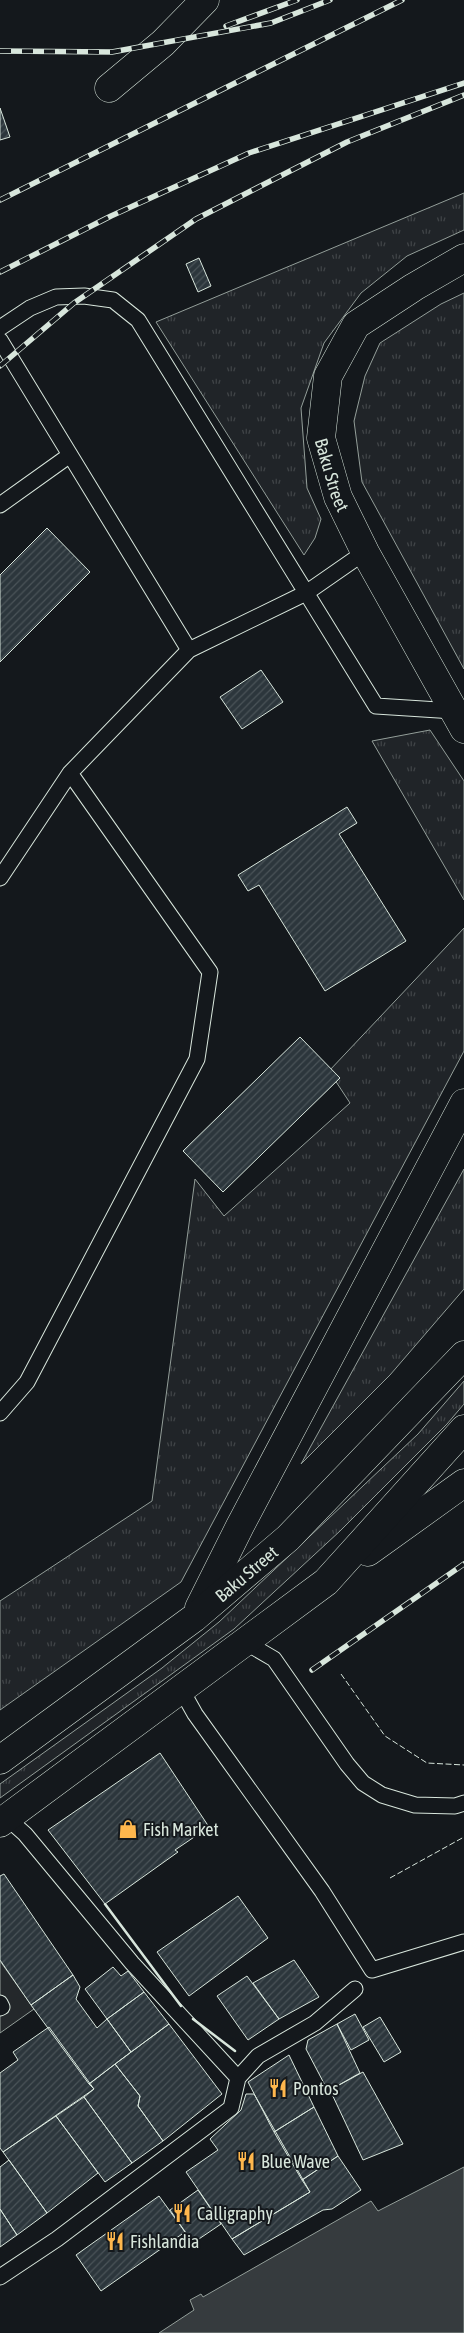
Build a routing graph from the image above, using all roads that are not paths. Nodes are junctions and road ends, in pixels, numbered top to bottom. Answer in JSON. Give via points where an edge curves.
{"nodes":[{"id":1,"x":205,"y":0,"type":"edge"},
{"id":2,"x":109,"y":88,"type":"dead end"},
{"id":3,"x":464,"y":258,"type":"edge"},
{"id":4,"x":0,"y":328,"type":"edge"},
{"id":5,"x":0,"y":340,"type":"edge"},
{"id":6,"x":70,"y":455,"type":"junction"},
{"id":7,"x":0,"y":505,"type":"edge"},
{"id":8,"x":365,"y":552,"type":"junction"},
{"id":9,"x":306,"y":593,"type":"junction"},
{"id":10,"x":189,"y":650,"type":"junction"},
{"id":11,"x":459,"y":720,"type":"edge"},
{"id":12,"x":70,"y":773,"type":"junction"},
{"id":13,"x":0,"y":878,"type":"edge"},
{"id":14,"x":464,"y":1103,"type":"edge"},
{"id":15,"x":464,"y":1355,"type":"edge"},
{"id":16,"x":0,"y":1413,"type":"edge"},
{"id":17,"x":464,"y":1428,"type":"edge"},
{"id":18,"x":464,"y":1483,"type":"edge"},
{"id":19,"x":326,"y":1582,"type":"junction"},
{"id":20,"x":194,"y":1618,"type":"junction"},
{"id":21,"x":245,"y":1642,"type":"junction"},
{"id":22,"x":181,"y":1689,"type":"junction"},
{"id":23,"x":0,"y":1760,"type":"edge"},
{"id":24,"x":464,"y":1803,"type":"edge"},
{"id":25,"x":4,"y":1820,"type":"edge"},
{"id":26,"x":464,"y":1942,"type":"edge"},
{"id":27,"x":355,"y":1989,"type":"dead end"},
{"id":28,"x":0,"y":2003,"type":"edge"},
{"id":29,"x":0,"y":2008,"type":"edge"},
{"id":30,"x":238,"y":2078,"type":"junction"},
{"id":31,"x":0,"y":2277,"type":"edge"}],
"edges":[{"from":1,"to":2,"type":"main road","via":[[164,43]]},
{"from":3,"to":8,"type":"main road","name":"Baku Street","via":[[356,325],[328,376],[321,438],[338,497]]},
{"from":4,"to":9,"type":"lane","via":[[30,308],[56,298],[84,296],[114,300],[138,320]]},
{"from":5,"to":6,"type":"lane"},
{"from":6,"to":7,"type":"lane"},
{"from":6,"to":10,"type":"lane"},
{"from":8,"to":9,"type":"lane"},
{"from":8,"to":11,"type":"main road","name":"Baku Street"},
{"from":9,"to":10,"type":"lane"},
{"from":9,"to":11,"type":"lane","via":[[376,706]]},
{"from":10,"to":12,"type":"lane"},
{"from":12,"to":13,"type":"lane"},
{"from":12,"to":16,"type":"lane","via":[[210,972],[196,1059],[27,1382]]},
{"from":14,"to":20,"type":"main road"},
{"from":15,"to":20,"type":"main road","name":"Baku Street","via":[[288,1538]]},
{"from":17,"to":19,"type":"main road"},
{"from":18,"to":19,"type":"main road"},
{"from":19,"to":21,"type":"main road"},
{"from":20,"to":23,"type":"main road","name":"Baku Street"},
{"from":21,"to":22,"type":"main road"},
{"from":21,"to":24,"type":"lane","via":[[274,1659],[363,1783],[382,1795],[415,1805],[455,1806]]},
{"from":22,"to":25,"type":"main road"},
{"from":22,"to":26,"type":"lane","via":[[195,1714],[322,1891],[372,1970]]},
{"from":25,"to":30,"type":"lane","via":[[25,1834],[132,1963]]},
{"from":27,"to":30,"type":"lane","via":[[315,2023],[258,2056]]},
{"from":28,"to":29,"type":"lane"},
{"from":30,"to":31,"type":"lane","via":[[231,2108]]}]}
